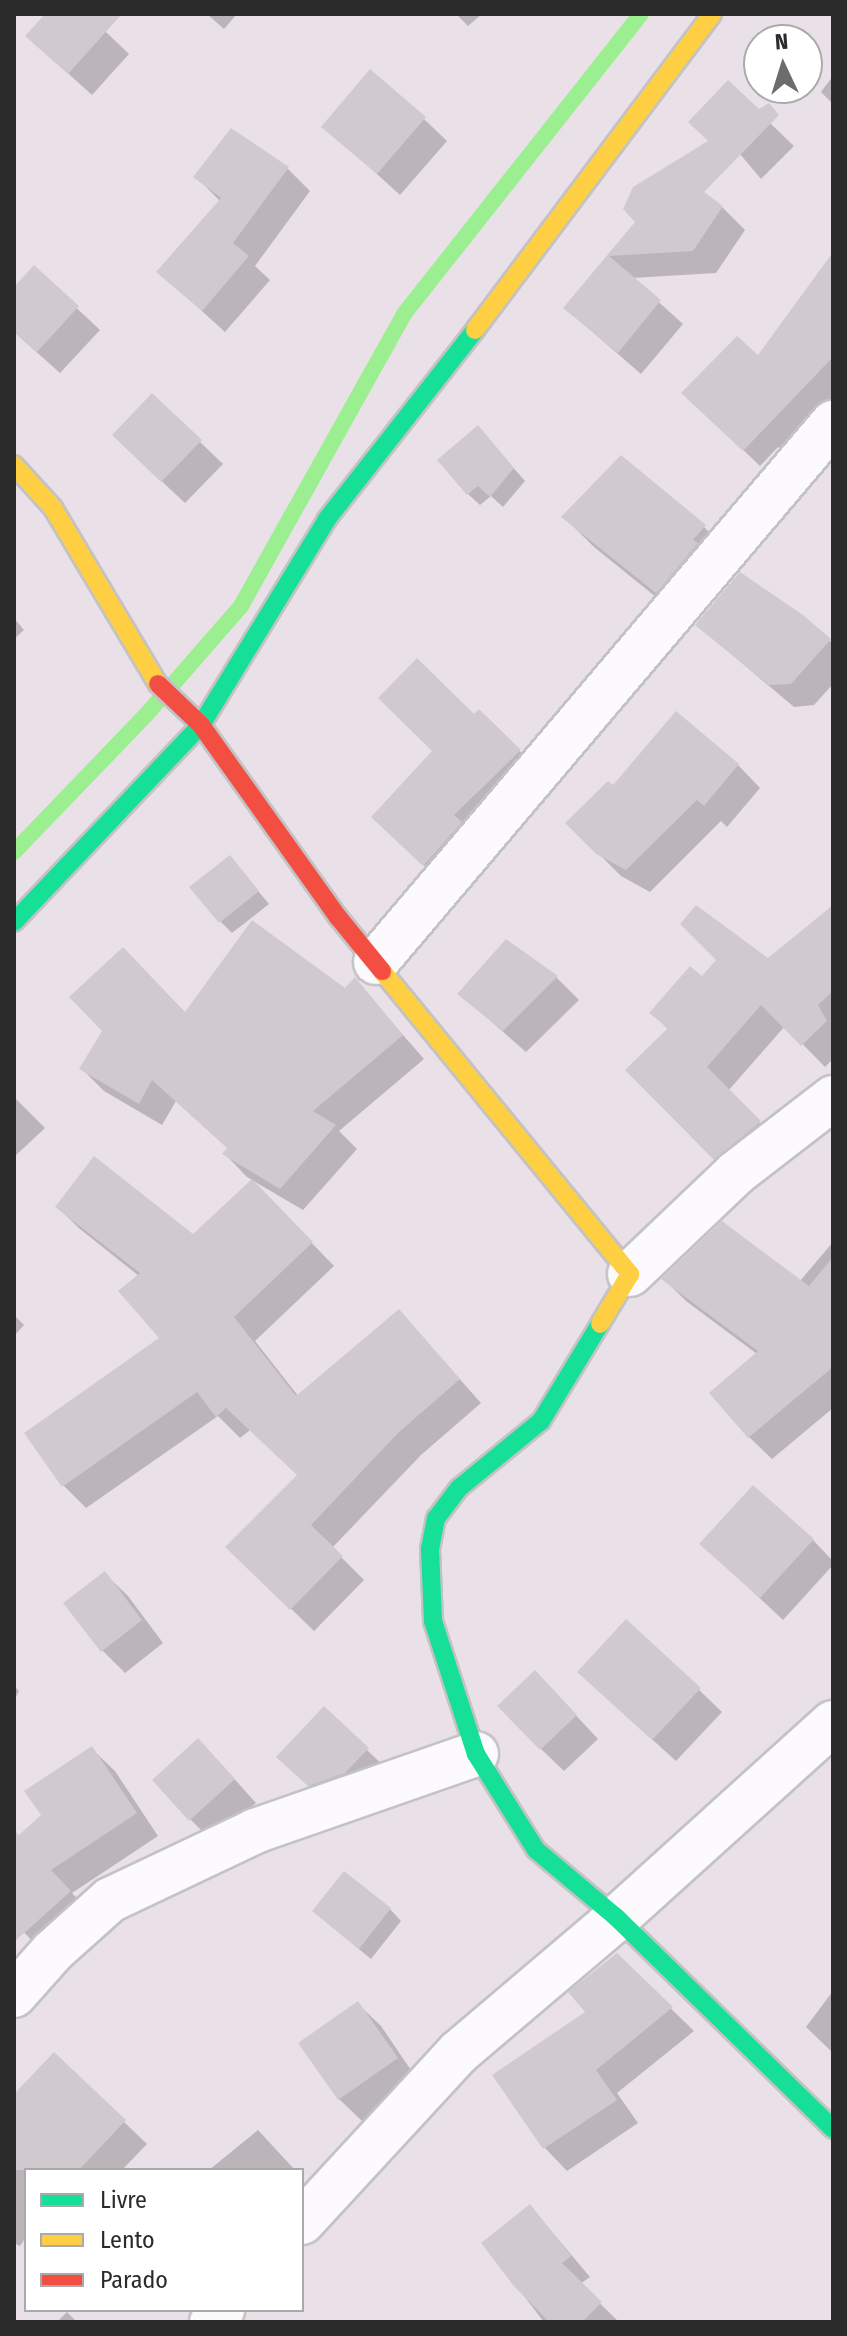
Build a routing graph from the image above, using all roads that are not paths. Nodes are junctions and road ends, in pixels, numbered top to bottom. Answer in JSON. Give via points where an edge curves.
{"nodes":[{"id":1,"x":712,"y":14,"type":"edge"},
{"id":2,"x":833,"y":423,"type":"edge"},
{"id":3,"x":14,"y":465,"type":"edge"},
{"id":4,"x":201,"y":725,"type":"junction"},
{"id":5,"x":14,"y":922,"type":"edge"},
{"id":6,"x":376,"y":962,"type":"junction"},
{"id":7,"x":833,"y":1098,"type":"edge"},
{"id":8,"x":630,"y":1274,"type":"junction"},
{"id":9,"x":833,"y":1723,"type":"edge"},
{"id":10,"x":476,"y":1754,"type":"junction"},
{"id":11,"x":617,"y":1918,"type":"junction"},
{"id":12,"x":14,"y":1995,"type":"edge"},
{"id":13,"x":833,"y":2129,"type":"edge"},
{"id":14,"x":304,"y":2220,"type":"edge"}],
"edges":[{"from":1,"to":4,"type":"street","via":[[327,519]]},
{"from":2,"to":6,"type":"street"},
{"from":3,"to":4,"type":"street","via":[[53,508],[152,679]]},
{"from":4,"to":5,"type":"street"},
{"from":4,"to":6,"type":"street"},
{"from":6,"to":8,"type":"street"},
{"from":7,"to":8,"type":"street","via":[[736,1173]]},
{"from":8,"to":10,"type":"street","via":[[541,1421],[459,1488],[436,1518],[430,1549],[433,1621]]},
{"from":9,"to":11,"type":"street"},
{"from":10,"to":11,"type":"street","via":[[536,1850]]},
{"from":10,"to":12,"type":"street","via":[[255,1831],[110,1900]]},
{"from":11,"to":13,"type":"street"},
{"from":11,"to":14,"type":"street","via":[[459,2052]]}]}
